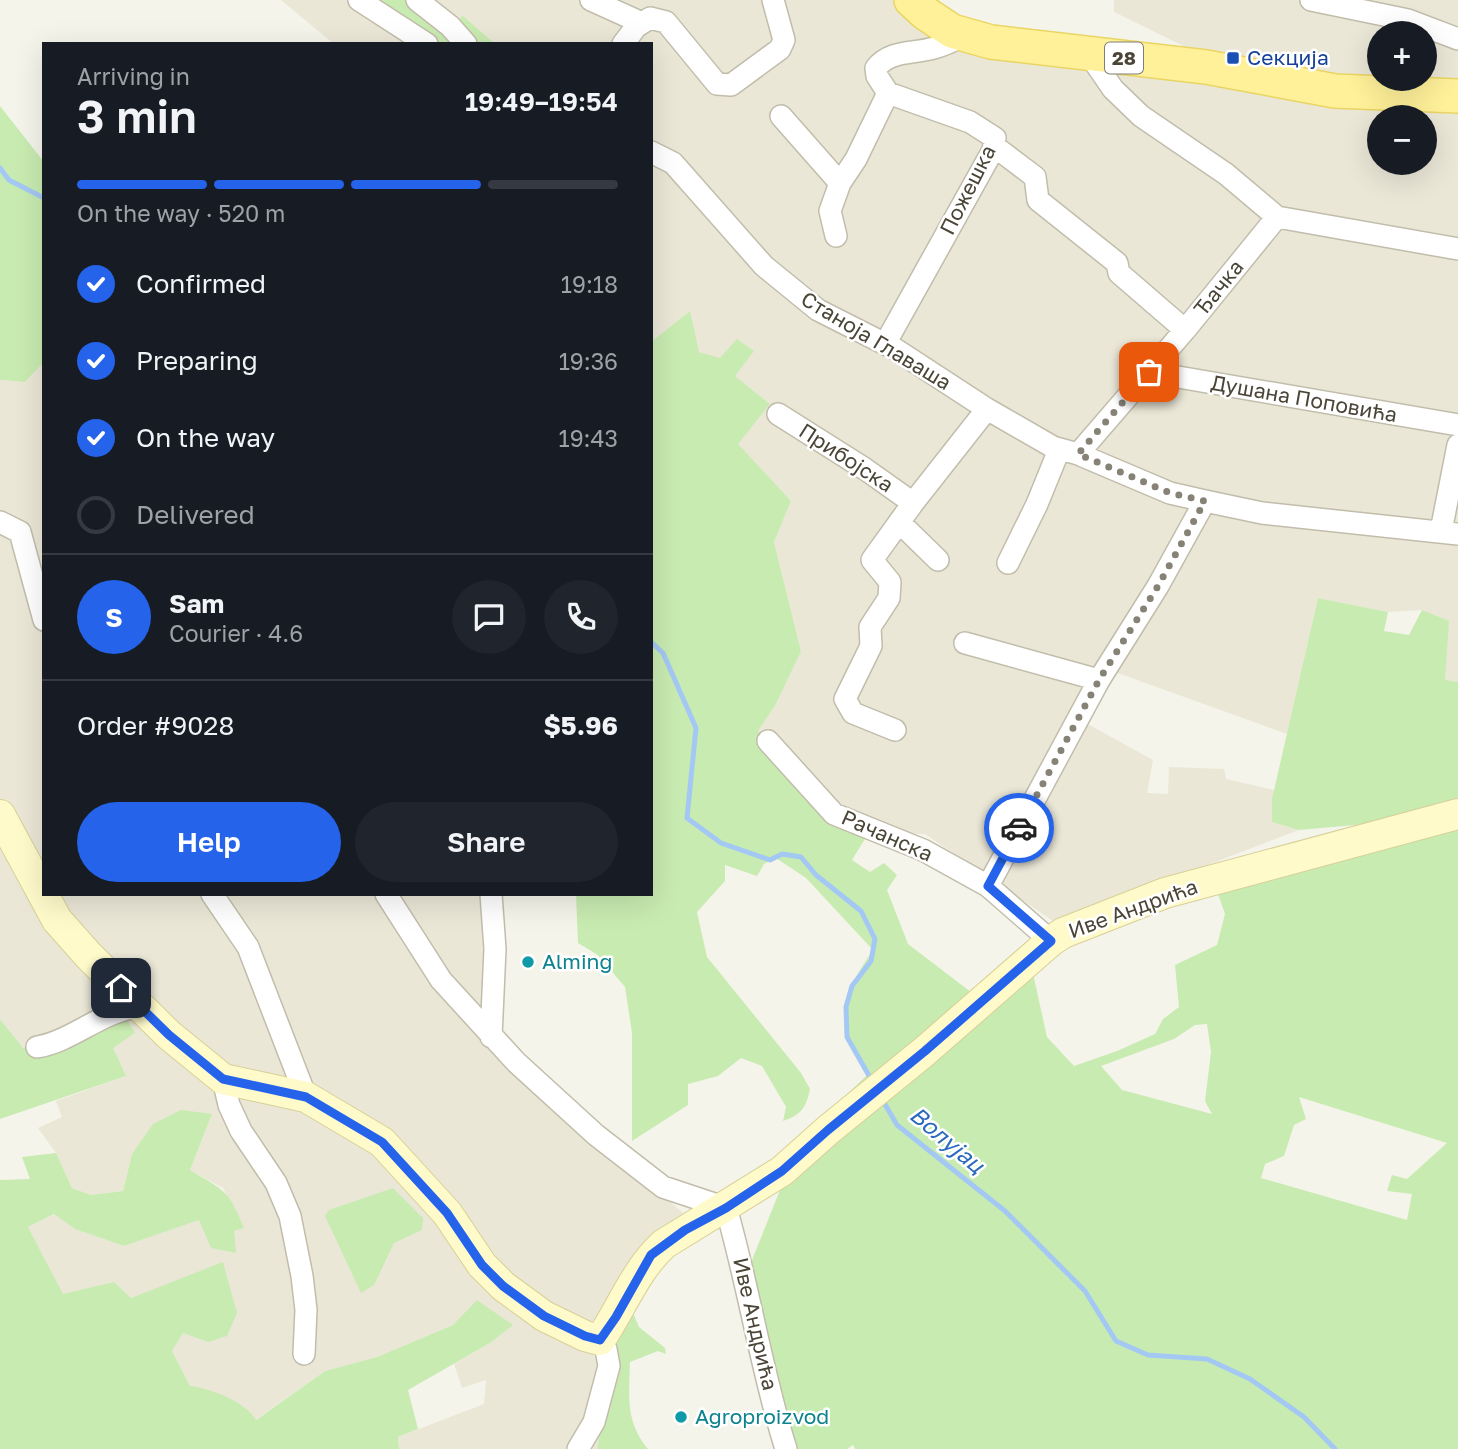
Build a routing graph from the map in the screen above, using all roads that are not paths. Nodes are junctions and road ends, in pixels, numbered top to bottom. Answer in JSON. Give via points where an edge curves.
{"nodes":[{"id":1,"x":359,"y":0,"type":"edge"},
{"id":2,"x":417,"y":0,"type":"edge"},
{"id":3,"x":592,"y":0,"type":"edge"},
{"id":4,"x":774,"y":0,"type":"edge"},
{"id":5,"x":911,"y":0,"type":"edge"},
{"id":6,"x":1311,"y":0,"type":"edge"},
{"id":7,"x":642,"y":23,"type":"junction"},
{"id":8,"x":965,"y":35,"type":"junction"},
{"id":9,"x":1458,"y":39,"type":"edge"},
{"id":10,"x":423,"y":42,"type":"edge"},
{"id":11,"x":465,"y":42,"type":"edge"},
{"id":12,"x":625,"y":42,"type":"edge"},
{"id":13,"x":1089,"y":54,"type":"junction"},
{"id":14,"x":888,"y":93,"type":"junction"},
{"id":15,"x":1458,"y":96,"type":"edge"},
{"id":16,"x":782,"y":116,"type":"dead end"},
{"id":17,"x":994,"y":145,"type":"junction"},
{"id":18,"x":653,"y":153,"type":"edge"},
{"id":19,"x":840,"y":183,"type":"junction"},
{"id":20,"x":1277,"y":217,"type":"junction"},
{"id":21,"x":836,"y":236,"type":"dead end"},
{"id":22,"x":1458,"y":249,"type":"edge"},
{"id":23,"x":1185,"y":330,"type":"junction"},
{"id":24,"x":885,"y":344,"type":"junction"},
{"id":25,"x":1149,"y":372,"type":"junction"},
{"id":26,"x":988,"y":409,"type":"junction"},
{"id":27,"x":778,"y":414,"type":"dead end"},
{"id":28,"x":1458,"y":425,"type":"edge"},
{"id":29,"x":1458,"y":445,"type":"edge"},
{"id":30,"x":1069,"y":452,"type":"junction"},
{"id":31,"x":1205,"y":501,"type":"junction"},
{"id":32,"x":913,"y":503,"type":"junction"},
{"id":33,"x":0,"y":522,"type":"edge"},
{"id":34,"x":899,"y":522,"type":"junction"},
{"id":35,"x":1450,"y":533,"type":"edge"},
{"id":36,"x":938,"y":560,"type":"dead end"},
{"id":37,"x":1008,"y":563,"type":"dead end"},
{"id":38,"x":42,"y":613,"type":"edge"},
{"id":39,"x":965,"y":643,"type":"dead end"},
{"id":40,"x":1099,"y":680,"type":"junction"},
{"id":41,"x":895,"y":730,"type":"dead end"},
{"id":42,"x":768,"y":741,"type":"dead end"},
{"id":43,"x":1458,"y":814,"type":"edge"},
{"id":44,"x":0,"y":816,"type":"edge"},
{"id":45,"x":988,"y":886,"type":"junction"},
{"id":46,"x":42,"y":893,"type":"edge"},
{"id":47,"x":44,"y":896,"type":"edge"},
{"id":48,"x":213,"y":896,"type":"edge"},
{"id":49,"x":387,"y":896,"type":"edge"},
{"id":50,"x":491,"y":896,"type":"edge"},
{"id":51,"x":1051,"y":941,"type":"junction"},
{"id":52,"x":141,"y":1007,"type":"junction"},
{"id":53,"x":491,"y":1037,"type":"junction"},
{"id":54,"x":37,"y":1047,"type":"dead end"},
{"id":55,"x":223,"y":1079,"type":"junction"},
{"id":56,"x":306,"y":1097,"type":"junction"},
{"id":57,"x":726,"y":1208,"type":"junction"},
{"id":58,"x":600,"y":1340,"type":"junction"},
{"id":59,"x":304,"y":1354,"type":"dead end"},
{"id":60,"x":578,"y":1449,"type":"edge"},
{"id":61,"x":786,"y":1449,"type":"edge"}],
"edges":[{"from":1,"to":10,"type":"street"},
{"from":2,"to":11,"type":"street"},
{"from":3,"to":7,"type":"street"},
{"from":4,"to":7,"type":"street","via":[[784,40],[780,49],[731,85],[717,84],[666,22],[650,18]]},
{"from":5,"to":8,"type":"main road","number":"28","via":[[935,21]]},
{"from":6,"to":9,"type":"street","via":[[1408,20]]},
{"from":7,"to":12,"type":"street"},
{"from":8,"to":13,"type":"main road","number":"28"},
{"from":8,"to":14,"type":"street","via":[[882,61],[877,76]]},
{"from":13,"to":15,"type":"main road","number":"28","via":[[1335,90]]},
{"from":13,"to":20,"type":"street","via":[[1113,89],[1141,116],[1226,174]]},
{"from":14,"to":17,"type":"street","name":"Пожешка","via":[[970,122],[995,138]]},
{"from":14,"to":19,"type":"street"},
{"from":16,"to":19,"type":"street"},
{"from":17,"to":23,"type":"street","via":[[1035,177],[1038,200],[1117,263],[1119,273]]},
{"from":17,"to":24,"type":"street","name":"Пожешка"},
{"from":18,"to":24,"type":"street","name":"Станоја Главаша","via":[[673,163],[764,266],[818,310]]},
{"from":19,"to":21,"type":"street","via":[[830,211]]},
{"from":20,"to":22,"type":"street"},
{"from":20,"to":23,"type":"street","name":"Ђачка"},
{"from":23,"to":25,"type":"street","name":"Ђачка"},
{"from":24,"to":26,"type":"street","name":"Станоја Главаша"},
{"from":25,"to":28,"type":"street","name":"Душана Поповића"},
{"from":25,"to":30,"type":"street","name":"Ђачка"},
{"from":26,"to":30,"type":"street","name":"Станоја Главаша"},
{"from":26,"to":32,"type":"street"},
{"from":27,"to":32,"type":"street","name":"Прибојска"},
{"from":29,"to":35,"type":"street"},
{"from":30,"to":31,"type":"street","name":"Станоја Главаша","via":[[1170,493]]},
{"from":30,"to":37,"type":"street"},
{"from":31,"to":35,"type":"street","name":"Станоја Главаша","via":[[1262,513]]},
{"from":31,"to":40,"type":"street"},
{"from":32,"to":34,"type":"street"},
{"from":33,"to":38,"type":"street","via":[[20,533]]},
{"from":34,"to":36,"type":"street"},
{"from":34,"to":41,"type":"street","via":[[872,560],[890,582],[889,598],[870,626],[871,646],[845,699],[853,713]]},
{"from":39,"to":40,"type":"street"},
{"from":40,"to":45,"type":"street"},
{"from":42,"to":45,"type":"street","name":"Рачанска","via":[[834,814],[923,850]]},
{"from":43,"to":51,"type":"street","name":"Иве Андрића","via":[[1165,893]]},
{"from":44,"to":46,"type":"street"},
{"from":45,"to":51,"type":"street","name":"Рачанска"},
{"from":47,"to":52,"type":"street","via":[[57,920]]},
{"from":48,"to":56,"type":"street","via":[[248,947]]},
{"from":49,"to":53,"type":"street","via":[[442,981]]},
{"from":50,"to":53,"type":"street","via":[[495,949]]},
{"from":51,"to":57,"type":"street","name":"Иве Андрића","via":[[782,1171]]},
{"from":52,"to":54,"type":"street","via":[[127,1008]]},
{"from":52,"to":55,"type":"street"},
{"from":53,"to":57,"type":"street","via":[[590,1131],[663,1187]]},
{"from":55,"to":56,"type":"street"},
{"from":55,"to":59,"type":"street","via":[[241,1131],[276,1183],[290,1216],[306,1310]]},
{"from":56,"to":58,"type":"street","via":[[382,1142],[447,1213],[482,1265],[503,1286],[544,1316]]},
{"from":57,"to":58,"type":"street","via":[[651,1255]]},
{"from":57,"to":61,"type":"street","name":"Иве Андрића"},
{"from":58,"to":60,"type":"street","via":[[609,1366],[594,1422]]}]}
